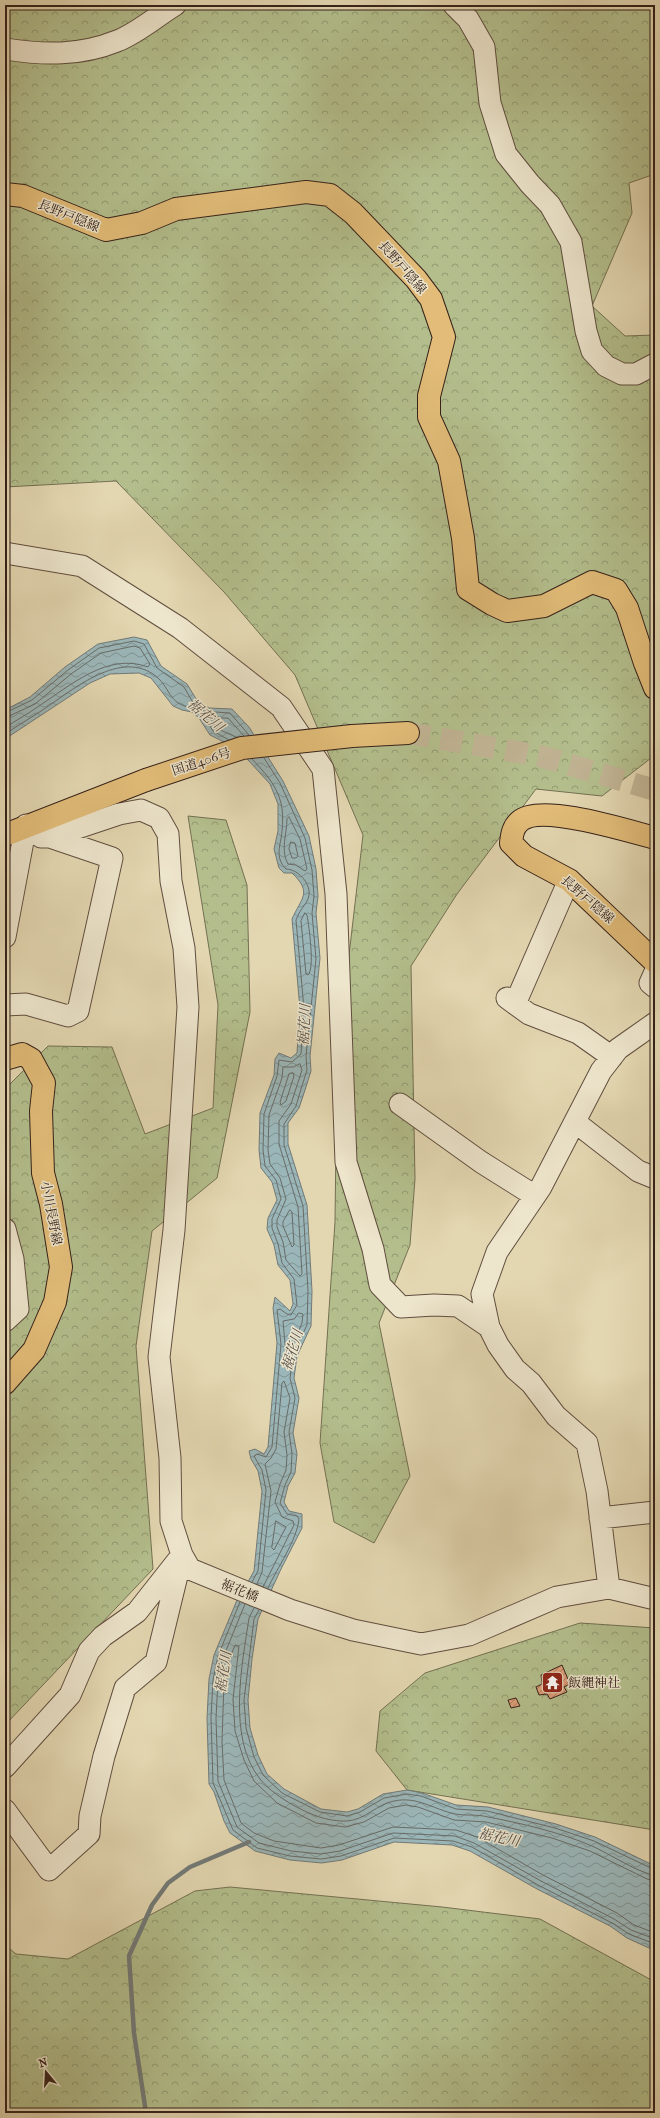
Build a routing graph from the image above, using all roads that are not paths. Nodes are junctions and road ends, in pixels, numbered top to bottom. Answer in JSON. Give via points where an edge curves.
{"nodes":[{"id":1,"x":175,"y":5,"type":"edge"},
{"id":2,"x":454,"y":5,"type":"edge"},
{"id":3,"x":5,"y":49,"type":"edge"},
{"id":4,"x":5,"y":194,"type":"edge"},
{"id":5,"x":655,"y":364,"type":"edge"},
{"id":6,"x":5,"y":553,"type":"edge"},
{"id":7,"x":655,"y":688,"type":"edge"},
{"id":8,"x":408,"y":733,"type":"tunnel mouth"},
{"id":9,"x":26,"y":825,"type":"junction"},
{"id":10,"x":5,"y":835,"type":"edge"},
{"id":11,"x":50,"y":837,"type":"junction"},
{"id":12,"x":655,"y":838,"type":"edge"},
{"id":13,"x":569,"y":880,"type":"junction"},
{"id":14,"x":5,"y":937,"type":"edge"},
{"id":15,"x":655,"y":962,"type":"edge"},
{"id":16,"x":655,"y":972,"type":"edge"},
{"id":17,"x":655,"y":987,"type":"edge"},
{"id":18,"x":5,"y":1005,"type":"edge"},
{"id":19,"x":655,"y":1023,"type":"edge"},
{"id":20,"x":612,"y":1057,"type":"junction"},
{"id":21,"x":5,"y":1059,"type":"edge"},
{"id":22,"x":400,"y":1104,"type":"dead end"},
{"id":23,"x":575,"y":1122,"type":"junction"},
{"id":24,"x":655,"y":1178,"type":"edge"},
{"id":25,"x":535,"y":1196,"type":"junction"},
{"id":26,"x":5,"y":1228,"type":"edge"},
{"id":27,"x":5,"y":1321,"type":"edge"},
{"id":28,"x":489,"y":1327,"type":"junction"},
{"id":29,"x":5,"y":1383,"type":"edge"},
{"id":30,"x":655,"y":1512,"type":"edge"},
{"id":31,"x":600,"y":1518,"type":"junction"},
{"id":32,"x":186,"y":1562,"type":"junction"},
{"id":33,"x":609,"y":1588,"type":"junction"},
{"id":34,"x":655,"y":1600,"type":"edge"},
{"id":35,"x":5,"y":1767,"type":"edge"},
{"id":36,"x":5,"y":1810,"type":"edge"}],
"edges":[{"from":1,"to":3,"type":"street","via":[[118,41],[84,52],[40,54]]},
{"from":2,"to":5,"type":"street","via":[[468,19],[484,47],[490,103],[506,154],[550,205],[572,242],[586,331],[592,351],[606,366],[622,374],[636,374]]},
{"from":4,"to":7,"type":"main road","name":"長野戸隠線","via":[[23,196],[106,230],[142,223],[176,209],[306,192],[330,195],[353,213],[416,279],[431,299],[444,337],[429,396],[429,417],[450,461],[463,538],[468,588],[507,611],[544,606],[592,582],[616,590],[627,608]]},
{"from":6,"to":28,"type":"street","via":[[82,566],[180,628],[281,707],[323,769],[336,894],[346,1162],[374,1249],[380,1285],[401,1307],[458,1306]]},
{"from":8,"to":9,"type":"main road","name":"国道406号","bridge":true,"via":[[352,736],[242,748],[146,780]]},
{"from":9,"to":10,"type":"main road","name":"国道406号"},
{"from":9,"to":11,"type":"street","via":[[41,837]]},
{"from":9,"to":14,"type":"street"},
{"from":11,"to":18,"type":"street","via":[[112,858],[78,1011],[68,1016],[26,1004]]},
{"from":11,"to":32,"type":"street","via":[[119,814],[141,810],[158,818],[168,834],[171,881],[184,948],[188,1007],[174,1230],[159,1357],[170,1458],[171,1521]]},
{"from":12,"to":13,"type":"main road","name":"長野戸隠線","via":[[566,816],[535,814],[520,820],[513,830],[511,843],[524,856]]},
{"from":13,"to":15,"type":"main road","name":"長野戸隠線"},
{"from":13,"to":20,"type":"street","via":[[511,1001],[529,1014],[578,1033]]},
{"from":16,"to":17,"type":"street","via":[[650,983]]},
{"from":19,"to":20,"type":"street","via":[[618,1049]]},
{"from":20,"to":23,"type":"street","via":[[600,1071]]},
{"from":21,"to":29,"type":"main road","name":"小川長野線","via":[[22,1054],[31,1059],[44,1083],[41,1111],[43,1173],[51,1204],[61,1267],[55,1302],[34,1350]]},
{"from":22,"to":25,"type":"street","via":[[481,1162]]},
{"from":23,"to":24,"type":"street","via":[[638,1171]]},
{"from":23,"to":25,"type":"street"},
{"from":25,"to":28,"type":"street","via":[[497,1252],[482,1294]]},
{"from":26,"to":27,"type":"street","via":[[13,1259],[18,1309]]},
{"from":28,"to":31,"type":"street","via":[[515,1369],[531,1383],[556,1416],[587,1443]]},
{"from":30,"to":31,"type":"street"},
{"from":31,"to":33,"type":"street"},
{"from":32,"to":33,"type":"street","name":"裾花橋","via":[[290,1610],[353,1630],[421,1644],[469,1635],[557,1597]]},
{"from":32,"to":35,"type":"street","via":[[137,1612],[104,1636],[89,1651],[70,1695]]},
{"from":32,"to":36,"type":"street","via":[[156,1662],[125,1688],[104,1756],[90,1816],[89,1834],[49,1870]]},
{"from":33,"to":34,"type":"street"}]}
